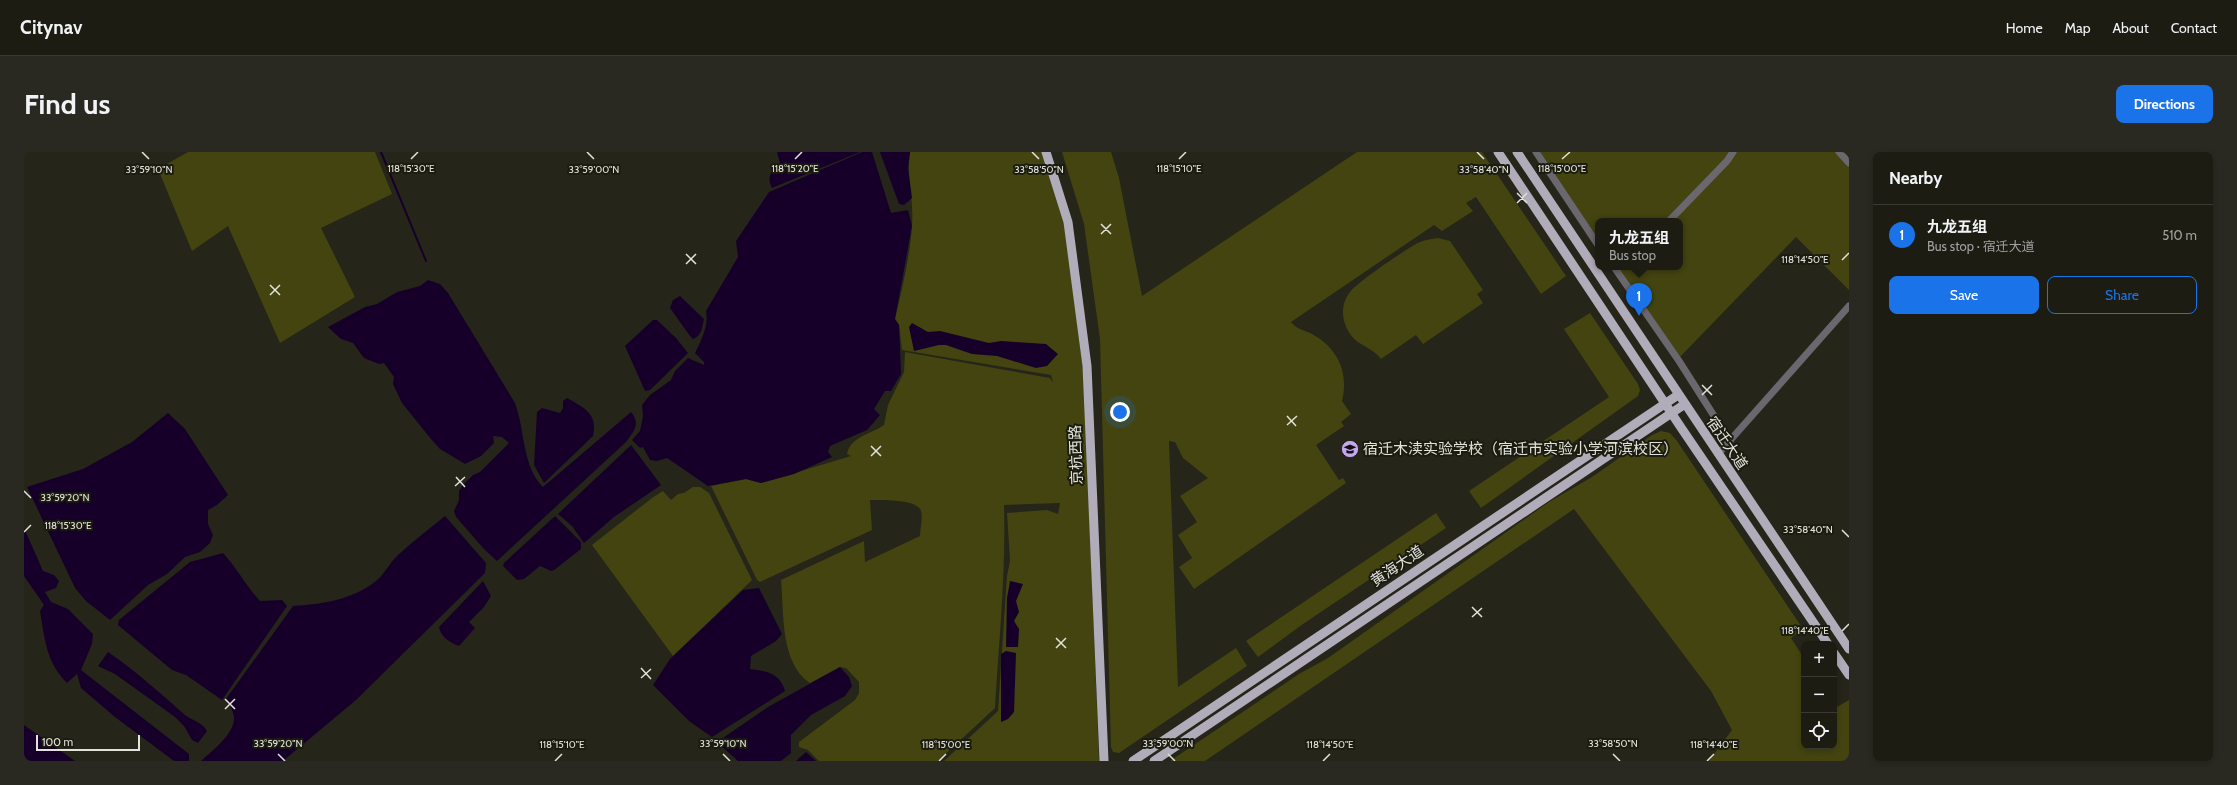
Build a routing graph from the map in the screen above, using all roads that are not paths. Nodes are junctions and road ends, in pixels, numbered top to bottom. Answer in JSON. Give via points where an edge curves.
{"nodes":[{"id":1,"x":1046,"y":152,"type":"edge"},
{"id":2,"x":1498,"y":152,"type":"edge"},
{"id":3,"x":1517,"y":152,"type":"edge"},
{"id":4,"x":1536,"y":152,"type":"edge"},
{"id":5,"x":1733,"y":152,"type":"edge"},
{"id":6,"x":1839,"y":152,"type":"edge"},
{"id":7,"x":1849,"y":163,"type":"edge"},
{"id":8,"x":1672,"y":218,"type":"edge"},
{"id":9,"x":1595,"y":240,"type":"edge"},
{"id":10,"x":1595,"y":270,"type":"edge"},
{"id":11,"x":1595,"y":270,"type":"edge"},
{"id":12,"x":1619,"y":270,"type":"edge"},
{"id":13,"x":1849,"y":306,"type":"edge"},
{"id":14,"x":1678,"y":395,"type":"junction"},
{"id":15,"x":1665,"y":404,"type":"junction"},
{"id":16,"x":1685,"y":404,"type":"junction"},
{"id":17,"x":1671,"y":413,"type":"junction"},
{"id":18,"x":1730,"y":441,"type":"junction"},
{"id":19,"x":1718,"y":454,"type":"junction"},
{"id":20,"x":1826,"y":641,"type":"edge"},
{"id":21,"x":1849,"y":649,"type":"edge"},
{"id":22,"x":1837,"y":658,"type":"edge"},
{"id":23,"x":1849,"y":676,"type":"edge"},
{"id":24,"x":1104,"y":761,"type":"edge"},
{"id":25,"x":1133,"y":761,"type":"edge"},
{"id":26,"x":1154,"y":761,"type":"edge"}],
"edges":[{"from":1,"to":24,"type":"main road","name":"京杭西路","via":[[1068,222],[1087,366]]},
{"from":2,"to":15,"type":"main road","name":"宿迁大道"},
{"from":3,"to":11,"type":"main road","name":"宿迁大道"},
{"from":4,"to":9,"type":"street"},
{"from":5,"to":8,"type":"street"},
{"from":6,"to":7,"type":"street"},
{"from":10,"to":14,"type":"main road","name":"宿迁大道"},
{"from":12,"to":18,"type":"street"},
{"from":13,"to":18,"type":"street"},
{"from":14,"to":15,"type":"main road","name":"黄海大道"},
{"from":14,"to":16,"type":"main road","name":"宿迁大道"},
{"from":15,"to":17,"type":"main road","name":"宿迁大道"},
{"from":15,"to":25,"type":"main road","name":"黄海大道"},
{"from":16,"to":17,"type":"main road","name":"黄海大道"},
{"from":16,"to":19,"type":"main road","name":"宿迁大道"},
{"from":17,"to":20,"type":"main road","name":"宿迁大道"},
{"from":17,"to":26,"type":"main road","name":"黄海大道"},
{"from":18,"to":19,"type":"street"},
{"from":19,"to":21,"type":"main road","name":"宿迁大道"},
{"from":22,"to":23,"type":"main road"}]}
